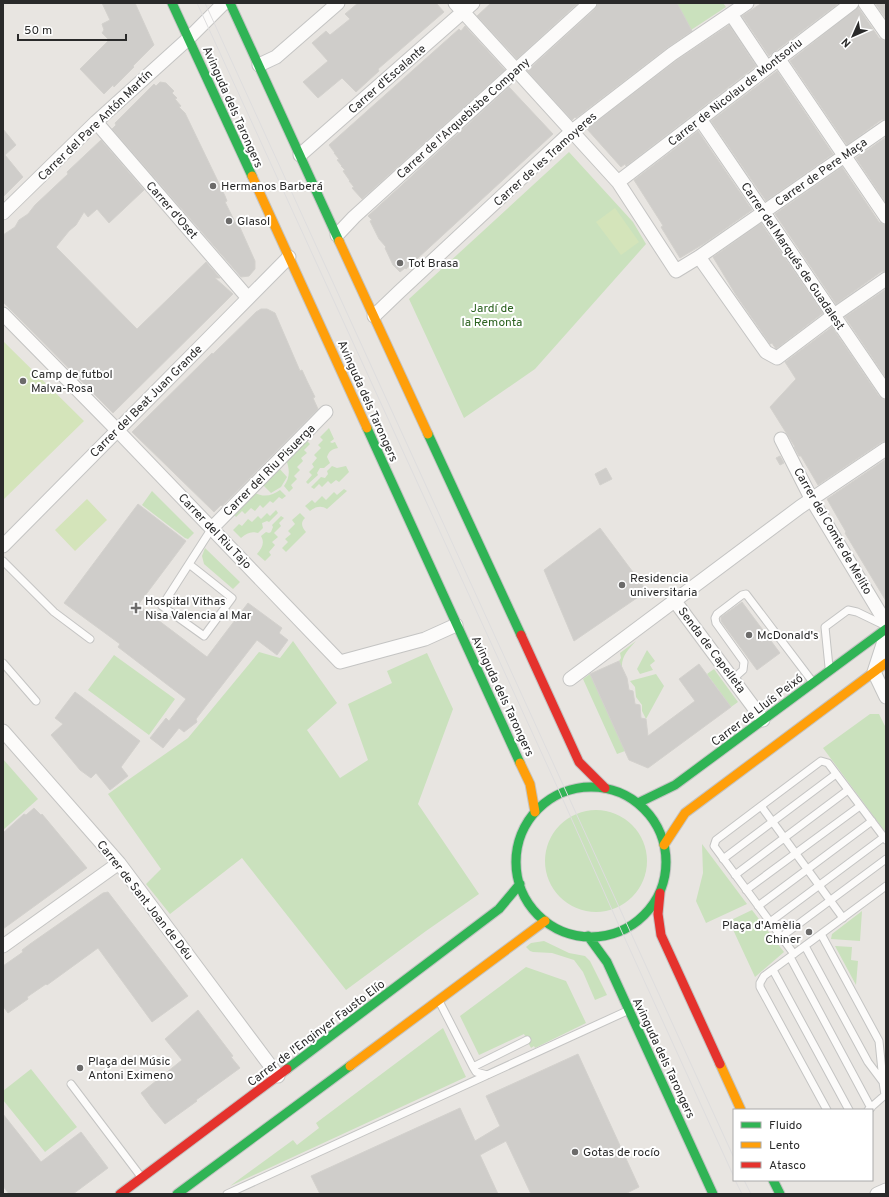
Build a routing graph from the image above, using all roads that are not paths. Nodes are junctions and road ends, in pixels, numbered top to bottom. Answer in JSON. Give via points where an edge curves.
{"nodes":[{"id":1,"x":172,"y":3,"type":"edge"},
{"id":2,"x":224,"y":3,"type":"edge"},
{"id":3,"x":230,"y":3,"type":"edge"},
{"id":4,"x":338,"y":3,"type":"edge"},
{"id":5,"x":590,"y":3,"type":"edge"},
{"id":6,"x":747,"y":3,"type":"edge"},
{"id":7,"x":852,"y":3,"type":"edge"},
{"id":8,"x":865,"y":3,"type":"edge"},
{"id":9,"x":464,"y":6,"type":"edge"},
{"id":10,"x":731,"y":14,"type":"junction"},
{"id":11,"x":886,"y":33,"type":"edge"},
{"id":12,"x":188,"y":38,"type":"junction"},
{"id":13,"x":778,"y":58,"type":"junction"},
{"id":14,"x":259,"y":65,"type":"junction"},
{"id":15,"x":767,"y":68,"type":"junction"},
{"id":16,"x":516,"y":70,"type":"junction"},
{"id":17,"x":700,"y":119,"type":"junction"},
{"id":18,"x":96,"y":122,"type":"junction"},
{"id":19,"x":886,"y":127,"type":"edge"},
{"id":20,"x":571,"y":132,"type":"junction"},
{"id":21,"x":300,"y":155,"type":"junction"},
{"id":22,"x":844,"y":155,"type":"junction"},
{"id":23,"x":618,"y":182,"type":"junction"},
{"id":24,"x":763,"y":212,"type":"junction"},
{"id":25,"x":3,"y":213,"type":"edge"},
{"id":26,"x":886,"y":217,"type":"edge"},
{"id":27,"x":337,"y":235,"type":"junction"},
{"id":28,"x":289,"y":257,"type":"junction"},
{"id":29,"x":699,"y":257,"type":"junction"},
{"id":30,"x":886,"y":279,"type":"edge"},
{"id":31,"x":248,"y":298,"type":"junction"},
{"id":32,"x":3,"y":314,"type":"edge"},
{"id":33,"x":834,"y":315,"type":"junction"},
{"id":34,"x":374,"y":316,"type":"junction"},
{"id":35,"x":886,"y":392,"type":"edge"},
{"id":36,"x":326,"y":412,"type":"dead end"},
{"id":37,"x":117,"y":430,"type":"junction"},
{"id":38,"x":780,"y":439,"type":"dead end"},
{"id":39,"x":886,"y":449,"type":"edge"},
{"id":40,"x":812,"y":500,"type":"junction"},
{"id":41,"x":212,"y":528,"type":"junction"},
{"id":42,"x":3,"y":546,"type":"edge"},
{"id":43,"x":3,"y":561,"type":"edge"},
{"id":44,"x":189,"y":564,"type":"junction"},
{"id":45,"x":674,"y":600,"type":"junction"},
{"id":46,"x":456,"y":624,"type":"junction"},
{"id":47,"x":886,"y":625,"type":"edge"},
{"id":48,"x":886,"y":629,"type":"edge"},
{"id":49,"x":886,"y":635,"type":"edge"},
{"id":50,"x":90,"y":639,"type":"dead end"},
{"id":51,"x":3,"y":663,"type":"edge"},
{"id":52,"x":886,"y":663,"type":"edge"},
{"id":53,"x":830,"y":671,"type":"junction"},
{"id":54,"x":874,"y":672,"type":"junction"},
{"id":55,"x":570,"y":679,"type":"dead end"},
{"id":56,"x":733,"y":679,"type":"junction"},
{"id":57,"x":814,"y":683,"type":"junction"},
{"id":58,"x":886,"y":696,"type":"edge"},
{"id":59,"x":36,"y":701,"type":"dead end"},
{"id":60,"x":763,"y":720,"type":"junction"},
{"id":61,"x":3,"y":731,"type":"edge"},
{"id":62,"x":836,"y":774,"type":"junction"},
{"id":63,"x":605,"y":788,"type":"junction"},
{"id":64,"x":848,"y":790,"type":"junction"},
{"id":65,"x":638,"y":803,"type":"junction"},
{"id":66,"x":761,"y":806,"type":"junction"},
{"id":67,"x":860,"y":806,"type":"junction"},
{"id":68,"x":535,"y":812,"type":"junction"},
{"id":69,"x":872,"y":821,"type":"junction"},
{"id":70,"x":772,"y":822,"type":"junction"},
{"id":71,"x":784,"y":838,"type":"junction"},
{"id":72,"x":885,"y":839,"type":"edge"},
{"id":73,"x":664,"y":845,"type":"junction"},
{"id":74,"x":796,"y":854,"type":"junction"},
{"id":75,"x":723,"y":859,"type":"junction"},
{"id":76,"x":886,"y":859,"type":"edge"},
{"id":77,"x":119,"y":863,"type":"junction"},
{"id":78,"x":807,"y":869,"type":"junction"},
{"id":79,"x":735,"y":875,"type":"junction"},
{"id":80,"x":663,"y":883,"type":"junction"},
{"id":81,"x":520,"y":884,"type":"junction"},
{"id":82,"x":819,"y":885,"type":"junction"},
{"id":83,"x":886,"y":886,"type":"edge"},
{"id":84,"x":746,"y":890,"type":"junction"},
{"id":85,"x":831,"y":900,"type":"junction"},
{"id":86,"x":758,"y":906,"type":"junction"},
{"id":87,"x":843,"y":918,"type":"junction"},
{"id":88,"x":546,"y":921,"type":"junction"},
{"id":89,"x":770,"y":922,"type":"junction"},
{"id":90,"x":822,"y":934,"type":"junction"},
{"id":91,"x":588,"y":936,"type":"junction"},
{"id":92,"x":781,"y":937,"type":"junction"},
{"id":93,"x":3,"y":946,"type":"edge"},
{"id":94,"x":805,"y":946,"type":"junction"},
{"id":95,"x":792,"y":956,"type":"junction"},
{"id":96,"x":773,"y":970,"type":"junction"},
{"id":97,"x":439,"y":1000,"type":"junction"},
{"id":98,"x":629,"y":1010,"type":"junction"},
{"id":99,"x":527,"y":1040,"type":"dead end"},
{"id":100,"x":472,"y":1067,"type":"junction"},
{"id":101,"x":487,"y":1075,"type":"junction"},
{"id":102,"x":278,"y":1076,"type":"junction"},
{"id":103,"x":884,"y":1082,"type":"edge"},
{"id":104,"x":71,"y":1084,"type":"dead end"},
{"id":105,"x":741,"y":1109,"type":"edge"},
{"id":106,"x":826,"y":1109,"type":"edge"},
{"id":107,"x":849,"y":1109,"type":"edge"},
{"id":108,"x":869,"y":1109,"type":"edge"},
{"id":109,"x":142,"y":1178,"type":"junction"},
{"id":110,"x":774,"y":1181,"type":"edge"},
{"id":111,"x":886,"y":1190,"type":"edge"},
{"id":112,"x":120,"y":1194,"type":"edge"},
{"id":113,"x":178,"y":1194,"type":"edge"},
{"id":114,"x":227,"y":1194,"type":"edge"},
{"id":115,"x":713,"y":1194,"type":"edge"},
{"id":116,"x":780,"y":1194,"type":"edge"},
{"id":117,"x":878,"y":1194,"type":"edge"}],
"edges":[{"from":1,"to":12,"type":"main road","name":"Avinguda dels Tarongers"},
{"from":2,"to":12,"type":"street","name":"Carrer del Pare Antón Martín"},
{"from":3,"to":14,"type":"main road"},
{"from":4,"to":14,"type":"street","via":[[276,56]]},
{"from":5,"to":16,"type":"street","name":"Carrer de l'Arquebisbe Company"},
{"from":6,"to":10,"type":"street","name":"Carrer de les Tramoyeres"},
{"from":7,"to":13,"type":"street","name":"Carrer de Nicolau de Montsoriu"},
{"from":8,"to":11,"type":"street"},
{"from":9,"to":16,"type":"street"},
{"from":9,"to":21,"type":"street","name":"Carrer d'Escalante"},
{"from":10,"to":15,"type":"street"},
{"from":10,"to":20,"type":"street","name":"Carrer de les Tramoyeres","via":[[672,54]]},
{"from":12,"to":18,"type":"street","name":"Carrer del Pare Antón Martín"},
{"from":12,"to":28,"type":"main road","name":"Avinguda dels Tarongers"},
{"from":13,"to":15,"type":"street","name":"Carrer de Nicolau de Montsoriu"},
{"from":13,"to":22,"type":"street"},
{"from":14,"to":21,"type":"main road"},
{"from":15,"to":17,"type":"street","name":"Carrer de Nicolau de Montsoriu"},
{"from":16,"to":20,"type":"street"},
{"from":16,"to":27,"type":"street","name":"Carrer de l'Arquebisbe Company"},
{"from":17,"to":23,"type":"street","name":"Carrer de Nicolau de Montsoriu"},
{"from":17,"to":24,"type":"street","name":"Carrer del Marqués de Guadalest"},
{"from":18,"to":25,"type":"street","name":"Carrer del Pare Antón Martín"},
{"from":18,"to":31,"type":"street","name":"Carrer d'Oset"},
{"from":19,"to":22,"type":"street","name":"Carrer de Pere Maça"},
{"from":20,"to":23,"type":"street"},
{"from":20,"to":34,"type":"street","name":"Carrer de les Tramoyeres"},
{"from":21,"to":27,"type":"main road"},
{"from":22,"to":24,"type":"street","name":"Carrer de Pere Maça"},
{"from":22,"to":26,"type":"street"},
{"from":23,"to":29,"type":"street","name":"Carrer de Pere Maça","via":[[676,271]]},
{"from":24,"to":29,"type":"street","name":"Carrer de Pere Maça"},
{"from":24,"to":33,"type":"street","name":"Carrer del Marqués de Guadalest"},
{"from":27,"to":34,"type":"main road"},
{"from":28,"to":31,"type":"street","name":"Carrer del Beat Juan Grande"},
{"from":28,"to":46,"type":"main road","name":"Avinguda dels Tarongers"},
{"from":29,"to":33,"type":"street","via":[[766,352],[777,358]]},
{"from":30,"to":33,"type":"street"},
{"from":31,"to":37,"type":"street","name":"Carrer del Beat Juan Grande"},
{"from":32,"to":37,"type":"street","name":"Carrer del Riu Tajo"},
{"from":33,"to":35,"type":"street","name":"Carrer del Marqués de Guadalest"},
{"from":34,"to":63,"type":"main road","via":[[579,762]]},
{"from":36,"to":41,"type":"street","name":"Carrer del Riu Pisuerga"},
{"from":37,"to":41,"type":"street","name":"Carrer del Riu Tajo"},
{"from":37,"to":42,"type":"street","name":"Carrer del Beat Juan Grande"},
{"from":38,"to":40,"type":"street","name":"Carrer del Comte de Melito"},
{"from":39,"to":40,"type":"street"},
{"from":40,"to":45,"type":"street"},
{"from":40,"to":47,"type":"street","name":"Carrer del Comte de Melito"},
{"from":41,"to":44,"type":"lane"},
{"from":41,"to":46,"type":"street","name":"Carrer del Riu Tajo","via":[[340,662],[425,639]]},
{"from":43,"to":50,"type":"lane","via":[[54,612]]},
{"from":44,"to":44,"type":"lane","via":[[162,606],[204,636],[232,598]]},
{"from":45,"to":55,"type":"street"},
{"from":45,"to":56,"type":"street","name":"Senda de Capelleta"},
{"from":46,"to":68,"type":"main road","name":"Avinguda dels Tarongers","via":[[530,784]]},
{"from":47,"to":53,"type":"lane","via":[[848,610],[825,627]]},
{"from":48,"to":53,"type":"main road","name":"Carrer de Lluís Peixó"},
{"from":49,"to":54,"type":"street"},
{"from":51,"to":59,"type":"lane"},
{"from":52,"to":54,"type":"main road"},
{"from":53,"to":57,"type":"main road","name":"Carrer de Lluís Peixó"},
{"from":54,"to":58,"type":"street"},
{"from":54,"to":73,"type":"main road","via":[[685,813]]},
{"from":56,"to":57,"type":"lane","via":[[743,670],[744,662],[715,618],[746,594]]},
{"from":56,"to":60,"type":"street","name":"Senda de Capelleta"},
{"from":57,"to":60,"type":"main road","name":"Carrer de Lluís Peixó"},
{"from":60,"to":65,"type":"main road","name":"Carrer de Lluís Peixó","via":[[675,785]]},
{"from":61,"to":77,"type":"street","name":"Carrer de Sant Joan de Déu"},
{"from":62,"to":64,"type":"lane"},
{"from":62,"to":66,"type":"lane","via":[[828,763],[821,761]]},
{"from":62,"to":70,"type":"lane"},
{"from":63,"to":65,"type":"main road"},
{"from":63,"to":68,"type":"main road","via":[[585,787],[566,791],[546,802]]},
{"from":64,"to":67,"type":"lane"},
{"from":64,"to":71,"type":"lane"},
{"from":65,"to":73,"type":"main road","via":[[654,822]]},
{"from":66,"to":70,"type":"lane"},
{"from":66,"to":75,"type":"lane","via":[[716,840],[714,846]]},
{"from":67,"to":69,"type":"lane"},
{"from":67,"to":74,"type":"lane"},
{"from":68,"to":81,"type":"main road","via":[[526,825],[518,846],[516,869]]},
{"from":69,"to":72,"type":"lane"},
{"from":69,"to":78,"type":"lane"},
{"from":70,"to":71,"type":"lane"},
{"from":70,"to":75,"type":"lane"},
{"from":71,"to":74,"type":"lane"},
{"from":71,"to":79,"type":"lane"},
{"from":72,"to":82,"type":"lane"},
{"from":73,"to":80,"type":"main road","via":[[666,864]]},
{"from":74,"to":78,"type":"lane"},
{"from":74,"to":84,"type":"lane"},
{"from":75,"to":79,"type":"lane"},
{"from":76,"to":85,"type":"lane"},
{"from":77,"to":93,"type":"street"},
{"from":77,"to":102,"type":"street","name":"Carrer de Sant Joan de Déu"},
{"from":78,"to":82,"type":"lane"},
{"from":78,"to":86,"type":"lane"},
{"from":79,"to":84,"type":"lane"},
{"from":80,"to":91,"type":"main road","via":[[651,906],[641,918],[621,930],[605,935]]},
{"from":80,"to":105,"type":"main road","via":[[657,914],[661,935]]},
{"from":81,"to":88,"type":"main road","via":[[530,904]]},
{"from":81,"to":102,"type":"main road","name":"Carrer de l'Enginyer Fausto Elío","via":[[499,910]]},
{"from":82,"to":85,"type":"lane"},
{"from":82,"to":89,"type":"lane"},
{"from":83,"to":87,"type":"lane"},
{"from":84,"to":86,"type":"lane"},
{"from":85,"to":87,"type":"lane"},
{"from":85,"to":92,"type":"lane"},
{"from":86,"to":89,"type":"lane"},
{"from":87,"to":90,"type":"lane"},
{"from":88,"to":91,"type":"main road","via":[[565,932]]},
{"from":88,"to":97,"type":"main road"},
{"from":89,"to":92,"type":"lane"},
{"from":90,"to":94,"type":"lane"},
{"from":90,"to":103,"type":"lane","via":[[879,1041]]},
{"from":91,"to":98,"type":"main road","name":"Avinguda dels Tarongers","via":[[607,962]]},
{"from":92,"to":95,"type":"lane"},
{"from":94,"to":95,"type":"lane"},
{"from":94,"to":103,"type":"lane","via":[[868,1062]]},
{"from":95,"to":96,"type":"lane"},
{"from":95,"to":108,"type":"lane"},
{"from":96,"to":106,"type":"lane","via":[[761,979],[760,987]]},
{"from":96,"to":107,"type":"lane"},
{"from":97,"to":100,"type":"lane"},
{"from":97,"to":113,"type":"main road"},
{"from":98,"to":101,"type":"lane"},
{"from":98,"to":115,"type":"main road","name":"Avinguda dels Tarongers"},
{"from":99,"to":100,"type":"lane"},
{"from":100,"to":101,"type":"lane","via":[[476,1072]]},
{"from":101,"to":114,"type":"lane"},
{"from":102,"to":109,"type":"main road","name":"Carrer de l'Enginyer Fausto Elío"},
{"from":103,"to":108,"type":"lane","via":[[885,1095]]},
{"from":104,"to":109,"type":"lane"},
{"from":109,"to":112,"type":"main road","name":"Carrer de l'Enginyer Fausto Elío"},
{"from":110,"to":116,"type":"main road"},
{"from":111,"to":117,"type":"street"}]}
